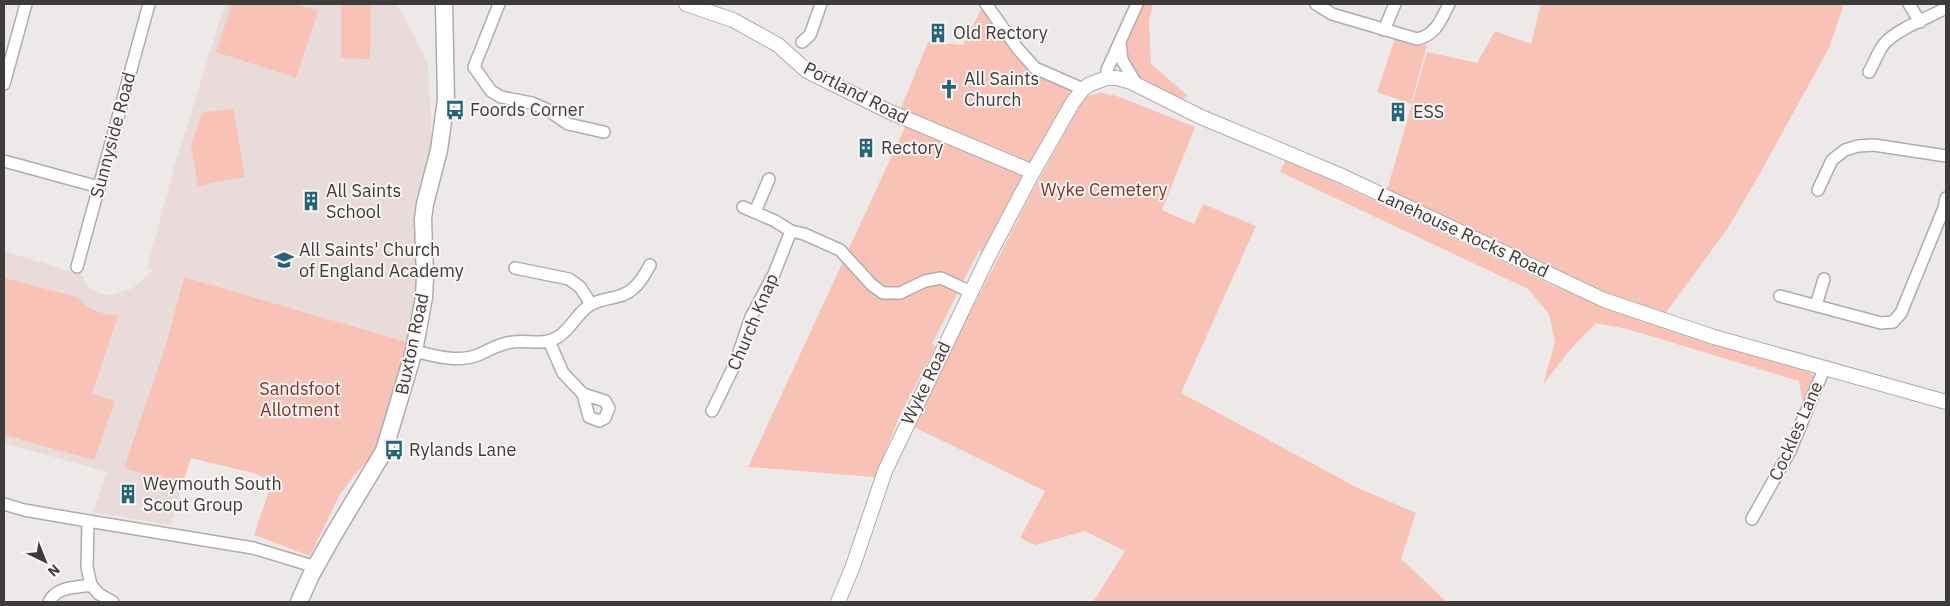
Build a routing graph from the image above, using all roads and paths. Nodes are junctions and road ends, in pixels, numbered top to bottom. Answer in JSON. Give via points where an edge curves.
{"nodes":[{"id":1,"x":26,"y":4,"type":"edge"},
{"id":2,"x":150,"y":4,"type":"edge"},
{"id":3,"x":444,"y":4,"type":"edge"},
{"id":4,"x":499,"y":4,"type":"edge"},
{"id":5,"x":686,"y":4,"type":"edge"},
{"id":6,"x":821,"y":4,"type":"edge"},
{"id":7,"x":986,"y":4,"type":"edge"},
{"id":8,"x":1137,"y":4,"type":"edge"},
{"id":9,"x":1316,"y":4,"type":"edge"},
{"id":10,"x":1395,"y":4,"type":"edge"},
{"id":11,"x":1449,"y":4,"type":"edge"},
{"id":12,"x":1909,"y":4,"type":"edge"},
{"id":13,"x":1946,"y":8,"type":"edge"},
{"id":14,"x":1920,"y":22,"type":"junction"},
{"id":15,"x":1384,"y":30,"type":"junction"},
{"id":16,"x":1120,"y":41,"type":"junction"},
{"id":17,"x":802,"y":42,"type":"dead end"},
{"id":18,"x":1869,"y":72,"type":"dead end"},
{"id":19,"x":1107,"y":78,"type":"junction"},
{"id":20,"x":4,"y":84,"type":"edge"},
{"id":21,"x":1137,"y":85,"type":"junction"},
{"id":22,"x":1083,"y":89,"type":"junction"},
{"id":23,"x":604,"y":132,"type":"dead end"},
{"id":24,"x":1946,"y":156,"type":"edge"},
{"id":25,"x":4,"y":161,"type":"edge"},
{"id":26,"x":1033,"y":172,"type":"junction"},
{"id":27,"x":769,"y":179,"type":"dead end"},
{"id":28,"x":99,"y":187,"type":"junction"},
{"id":29,"x":1818,"y":190,"type":"dead end"},
{"id":30,"x":1946,"y":198,"type":"edge"},
{"id":31,"x":743,"y":207,"type":"dead end"},
{"id":32,"x":755,"y":212,"type":"junction"},
{"id":33,"x":790,"y":231,"type":"junction"},
{"id":34,"x":650,"y":265,"type":"dead end"},
{"id":35,"x":77,"y":267,"type":"dead end"},
{"id":36,"x":515,"y":268,"type":"dead end"},
{"id":37,"x":1824,"y":279,"type":"dead end"},
{"id":38,"x":971,"y":292,"type":"junction"},
{"id":39,"x":1780,"y":296,"type":"dead end"},
{"id":40,"x":591,"y":304,"type":"junction"},
{"id":41,"x":1816,"y":305,"type":"junction"},
{"id":42,"x":549,"y":341,"type":"junction"},
{"id":43,"x":414,"y":351,"type":"junction"},
{"id":44,"x":1824,"y":369,"type":"junction"},
{"id":45,"x":583,"y":394,"type":"dead end"},
{"id":46,"x":1946,"y":402,"type":"edge"},
{"id":47,"x":712,"y":411,"type":"dead end"},
{"id":48,"x":4,"y":504,"type":"edge"},
{"id":49,"x":1752,"y":520,"type":"dead end"},
{"id":50,"x":88,"y":521,"type":"junction"},
{"id":51,"x":316,"y":567,"type":"junction"},
{"id":52,"x":91,"y":585,"type":"junction"},
{"id":53,"x":50,"y":602,"type":"edge"},
{"id":54,"x":113,"y":602,"type":"edge"},
{"id":55,"x":300,"y":602,"type":"edge"},
{"id":56,"x":838,"y":602,"type":"edge"}],
"edges":[{"from":1,"to":20,"type":"street"},
{"from":2,"to":28,"type":"street","name":"Sunnyside Road"},
{"from":3,"to":43,"type":"highway","name":"Buxton Road","via":[[446,100],[440,150],[423,219],[425,276]]},
{"from":4,"to":23,"type":"street","via":[[474,67],[491,91],[501,97],[541,106],[568,124]]},
{"from":5,"to":26,"type":"main road","name":"Portland Road","via":[[733,20],[778,45],[807,71],[890,112]]},
{"from":6,"to":17,"type":"street","via":[[810,35]]},
{"from":7,"to":22,"type":"street","via":[[1018,50],[1035,68]]},
{"from":8,"to":16,"type":"street"},
{"from":9,"to":15,"type":"street","via":[[1332,14]]},
{"from":10,"to":15,"type":"street"},
{"from":11,"to":15,"type":"street","via":[[1431,34],[1417,39]]},
{"from":12,"to":14,"type":"street"},
{"from":13,"to":14,"type":"street"},
{"from":14,"to":18,"type":"street","via":[[1887,42]]},
{"from":16,"to":19,"type":"street"},
{"from":16,"to":21,"type":"street","via":[[1122,60]]},
{"from":19,"to":21,"type":"main road","name":"Lanehouse Rocks Road"},
{"from":19,"to":22,"type":"main road"},
{"from":21,"to":44,"type":"main road","name":"Lanehouse Rocks Road","via":[[1201,117],[1342,176],[1604,300]]},
{"from":22,"to":26,"type":"main road"},
{"from":24,"to":29,"type":"street","via":[[1874,145],[1858,146],[1845,150],[1832,160]]},
{"from":25,"to":28,"type":"street"},
{"from":26,"to":38,"type":"main road","name":"Wyke Road"},
{"from":27,"to":32,"type":"street"},
{"from":28,"to":35,"type":"street","name":"Sunnyside Road"},
{"from":30,"to":41,"type":"street","via":[[1901,313],[1895,320],[1882,323]]},
{"from":31,"to":32,"type":"street"},
{"from":32,"to":33,"type":"street"},
{"from":33,"to":38,"type":"street","via":[[840,250],[883,293],[900,293],[925,281],[942,278]]},
{"from":33,"to":47,"type":"street","name":"Church Knap"},
{"from":34,"to":40,"type":"street","via":[[642,280],[629,292]]},
{"from":36,"to":40,"type":"street","via":[[569,279],[580,287]]},
{"from":37,"to":41,"type":"street"},
{"from":38,"to":56,"type":"main road","name":"Wyke Road","via":[[884,471]]},
{"from":39,"to":41,"type":"street"},
{"from":40,"to":42,"type":"street","via":[[566,331]]},
{"from":42,"to":43,"type":"street","via":[[506,343],[455,360]]},
{"from":42,"to":45,"type":"street","via":[[558,365]]},
{"from":43,"to":51,"type":"highway","name":"Buxton Road","via":[[384,451]]},
{"from":44,"to":46,"type":"main road","name":"Lanehouse Rocks Road"},
{"from":44,"to":49,"type":"street","name":"Cockles Lane","via":[[1790,451]]},
{"from":48,"to":50,"type":"street"},
{"from":50,"to":51,"type":"street","via":[[253,548]]},
{"from":50,"to":52,"type":"street","via":[[87,567]]},
{"from":51,"to":55,"type":"highway","name":"Buxton Road"},
{"from":52,"to":53,"type":"street","via":[[62,590],[55,593]]},
{"from":52,"to":54,"type":"street"}]}
